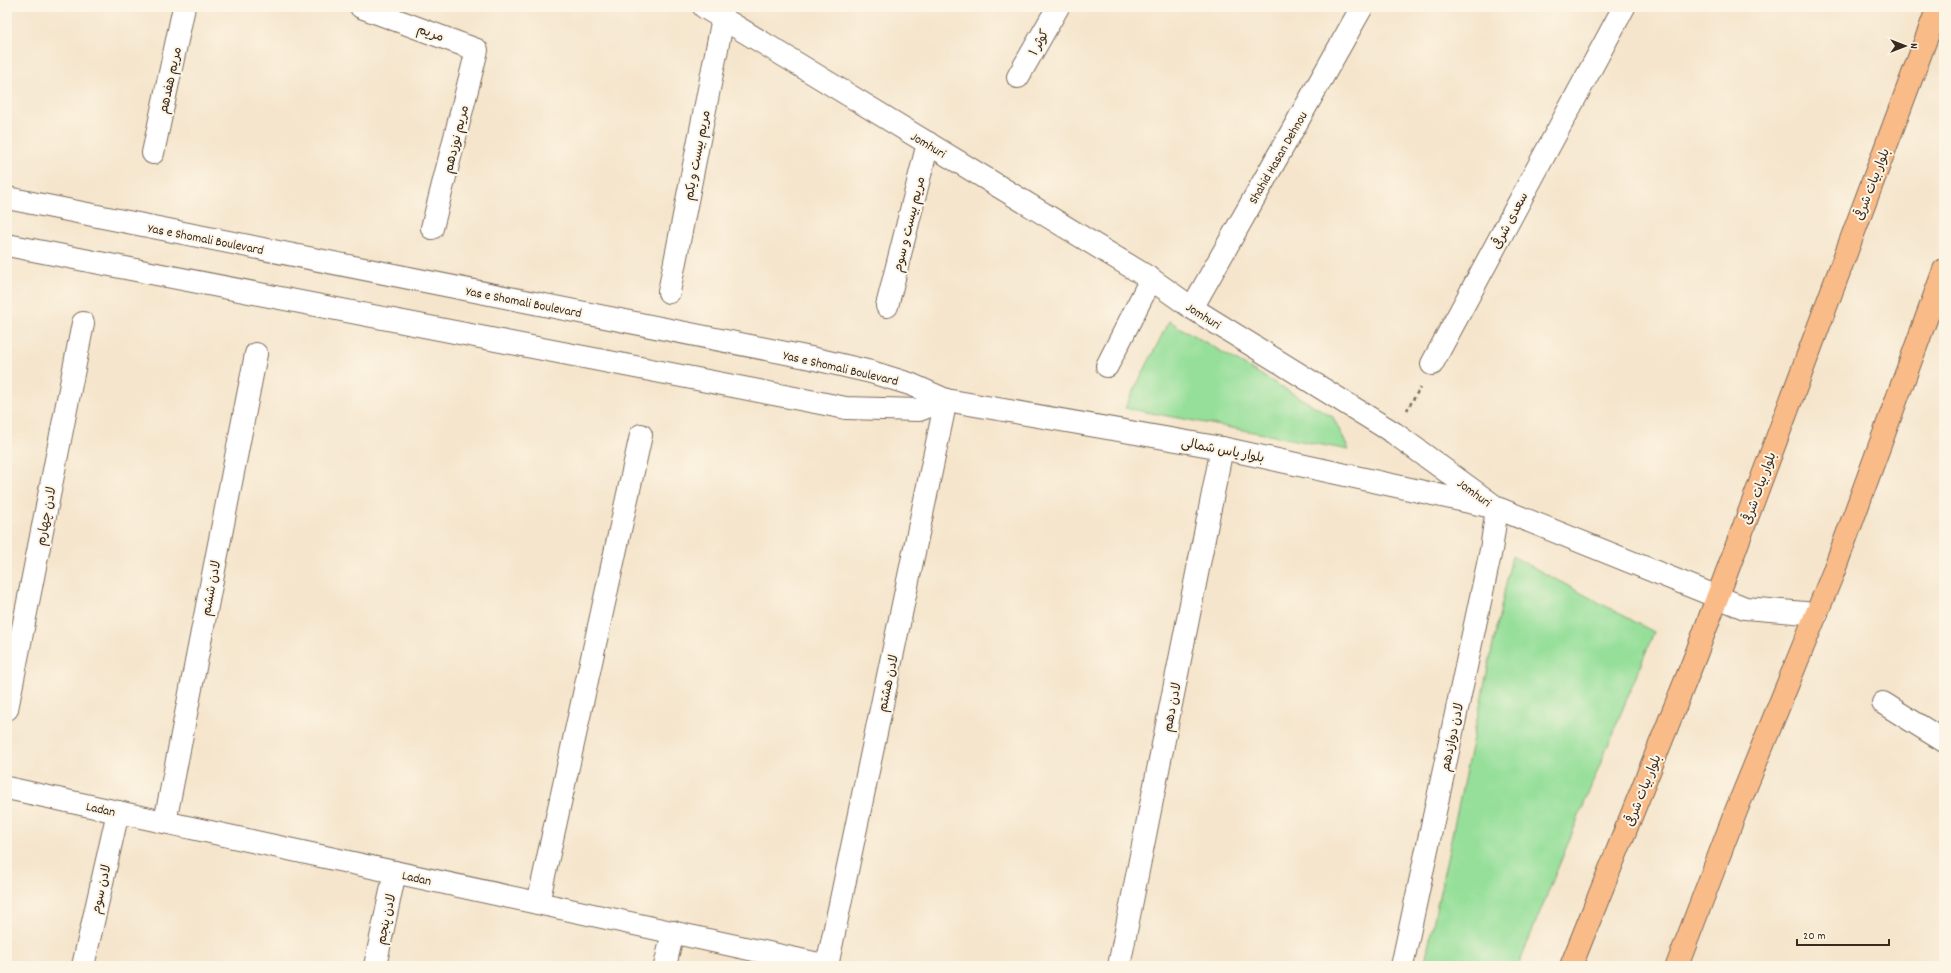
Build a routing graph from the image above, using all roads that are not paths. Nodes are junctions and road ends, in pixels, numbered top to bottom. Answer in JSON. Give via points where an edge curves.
{"nodes":[{"id":1,"x":184,"y":7,"type":"edge"},
{"id":2,"x":361,"y":7,"type":"edge"},
{"id":3,"x":704,"y":7,"type":"edge"},
{"id":4,"x":1058,"y":7,"type":"edge"},
{"id":5,"x":1362,"y":7,"type":"edge"},
{"id":6,"x":1624,"y":7,"type":"edge"},
{"id":7,"x":1938,"y":7,"type":"edge"},
{"id":8,"x":723,"y":18,"type":"junction"},
{"id":9,"x":477,"y":50,"type":"joint"},
{"id":10,"x":1018,"y":77,"type":"dead end"},
{"id":11,"x":928,"y":142,"type":"junction"},
{"id":12,"x":153,"y":153,"type":"dead end"},
{"id":13,"x":7,"y":198,"type":"edge"},
{"id":14,"x":432,"y":228,"type":"dead end"},
{"id":15,"x":7,"y":245,"type":"edge"},
{"id":16,"x":1944,"y":270,"type":"edge"},
{"id":17,"x":1151,"y":279,"type":"junction"},
{"id":18,"x":669,"y":292,"type":"dead end"},
{"id":19,"x":887,"y":306,"type":"dead end"},
{"id":20,"x":1192,"y":308,"type":"junction"},
{"id":21,"x":83,"y":323,"type":"dead end"},
{"id":22,"x":256,"y":354,"type":"dead end"},
{"id":23,"x":1432,"y":364,"type":"road end"},
{"id":24,"x":1107,"y":366,"type":"dead end"},
{"id":25,"x":946,"y":400,"type":"junction"},
{"id":26,"x":640,"y":435,"type":"dead end"},
{"id":27,"x":1222,"y":448,"type":"junction"},
{"id":28,"x":1498,"y":508,"type":"junction"},
{"id":29,"x":1717,"y":596,"type":"junction"},
{"id":30,"x":1817,"y":614,"type":"junction"},
{"id":31,"x":1883,"y":703,"type":"dead end"},
{"id":32,"x":7,"y":709,"type":"edge"},
{"id":33,"x":1944,"y":741,"type":"edge"},
{"id":34,"x":7,"y":788,"type":"edge"},
{"id":35,"x":118,"y":812,"type":"junction"},
{"id":36,"x":164,"y":822,"type":"junction"},
{"id":37,"x":395,"y":872,"type":"junction"},
{"id":38,"x":538,"y":903,"type":"junction"},
{"id":39,"x":673,"y":932,"type":"junction"},
{"id":40,"x":83,"y":966,"type":"edge"},
{"id":41,"x":375,"y":966,"type":"edge"},
{"id":42,"x":665,"y":966,"type":"edge"},
{"id":43,"x":827,"y":966,"type":"edge"},
{"id":44,"x":1119,"y":966,"type":"edge"},
{"id":45,"x":1402,"y":966,"type":"edge"},
{"id":46,"x":1571,"y":966,"type":"edge"},
{"id":47,"x":1677,"y":966,"type":"edge"}],
"edges":[{"from":1,"to":12,"type":"street","name":"مریم هفدهم"},
{"from":2,"to":9,"type":"street","name":"مریم"},
{"from":3,"to":8,"type":"street","name":"Jomhuri"},
{"from":4,"to":10,"type":"street","name":"کوثر ۱"},
{"from":5,"to":20,"type":"street","name":"Shahid Hasan Dehnou"},
{"from":6,"to":23,"type":"street","name":"سعدی شرقی"},
{"from":7,"to":29,"type":"main road","name":"بلوار بیات شرقی"},
{"from":8,"to":11,"type":"street","name":"Jomhuri"},
{"from":8,"to":18,"type":"street","name":"مریم بیست و یکم"},
{"from":9,"to":14,"type":"street","name":"مریم نوزدهم"},
{"from":11,"to":17,"type":"street","name":"Jomhuri"},
{"from":11,"to":19,"type":"street","name":"مریم بیست و سوم"},
{"from":13,"to":25,"type":"street","name":"Yas e Shomali Boulevard","via":[[811,358],[910,384]]},
{"from":15,"to":25,"type":"street","via":[[846,408],[919,410]]},
{"from":16,"to":30,"type":"main road"},
{"from":17,"to":20,"type":"street","name":"Jomhuri"},
{"from":17,"to":24,"type":"street"},
{"from":20,"to":28,"type":"street","name":"Jomhuri","via":[[1394,433]]},
{"from":21,"to":32,"type":"street","name":"لادن چهارم"},
{"from":22,"to":36,"type":"street","name":"لادن ششم"},
{"from":25,"to":27,"type":"street","name":"بلوار یاس شمالی"},
{"from":25,"to":43,"type":"street","name":"لادن هشتم"},
{"from":26,"to":38,"type":"street"},
{"from":27,"to":28,"type":"street","name":"بلوار یاس شمالی"},
{"from":27,"to":44,"type":"street","name":"لادن دهم"},
{"from":28,"to":29,"type":"street","name":"Jomhuri"},
{"from":28,"to":45,"type":"street","name":"لادن دوازدهم"},
{"from":29,"to":30,"type":"street","name":"Jomhuri","via":[[1745,608]]},
{"from":29,"to":46,"type":"main road","name":"بلوار بیات شرقی"},
{"from":30,"to":47,"type":"main road","via":[[1736,811]]},
{"from":31,"to":33,"type":"street"},
{"from":34,"to":35,"type":"street","name":"Ladan"},
{"from":35,"to":36,"type":"street","name":"Ladan"},
{"from":35,"to":40,"type":"street","name":"لادن سوم"},
{"from":36,"to":37,"type":"street","name":"Ladan"},
{"from":37,"to":38,"type":"street","name":"Ladan"},
{"from":37,"to":41,"type":"street","name":"لادن پنجم"},
{"from":38,"to":39,"type":"street","name":"Ladan"},
{"from":39,"to":42,"type":"street"},
{"from":39,"to":43,"type":"street","name":"Ladan"}]}
